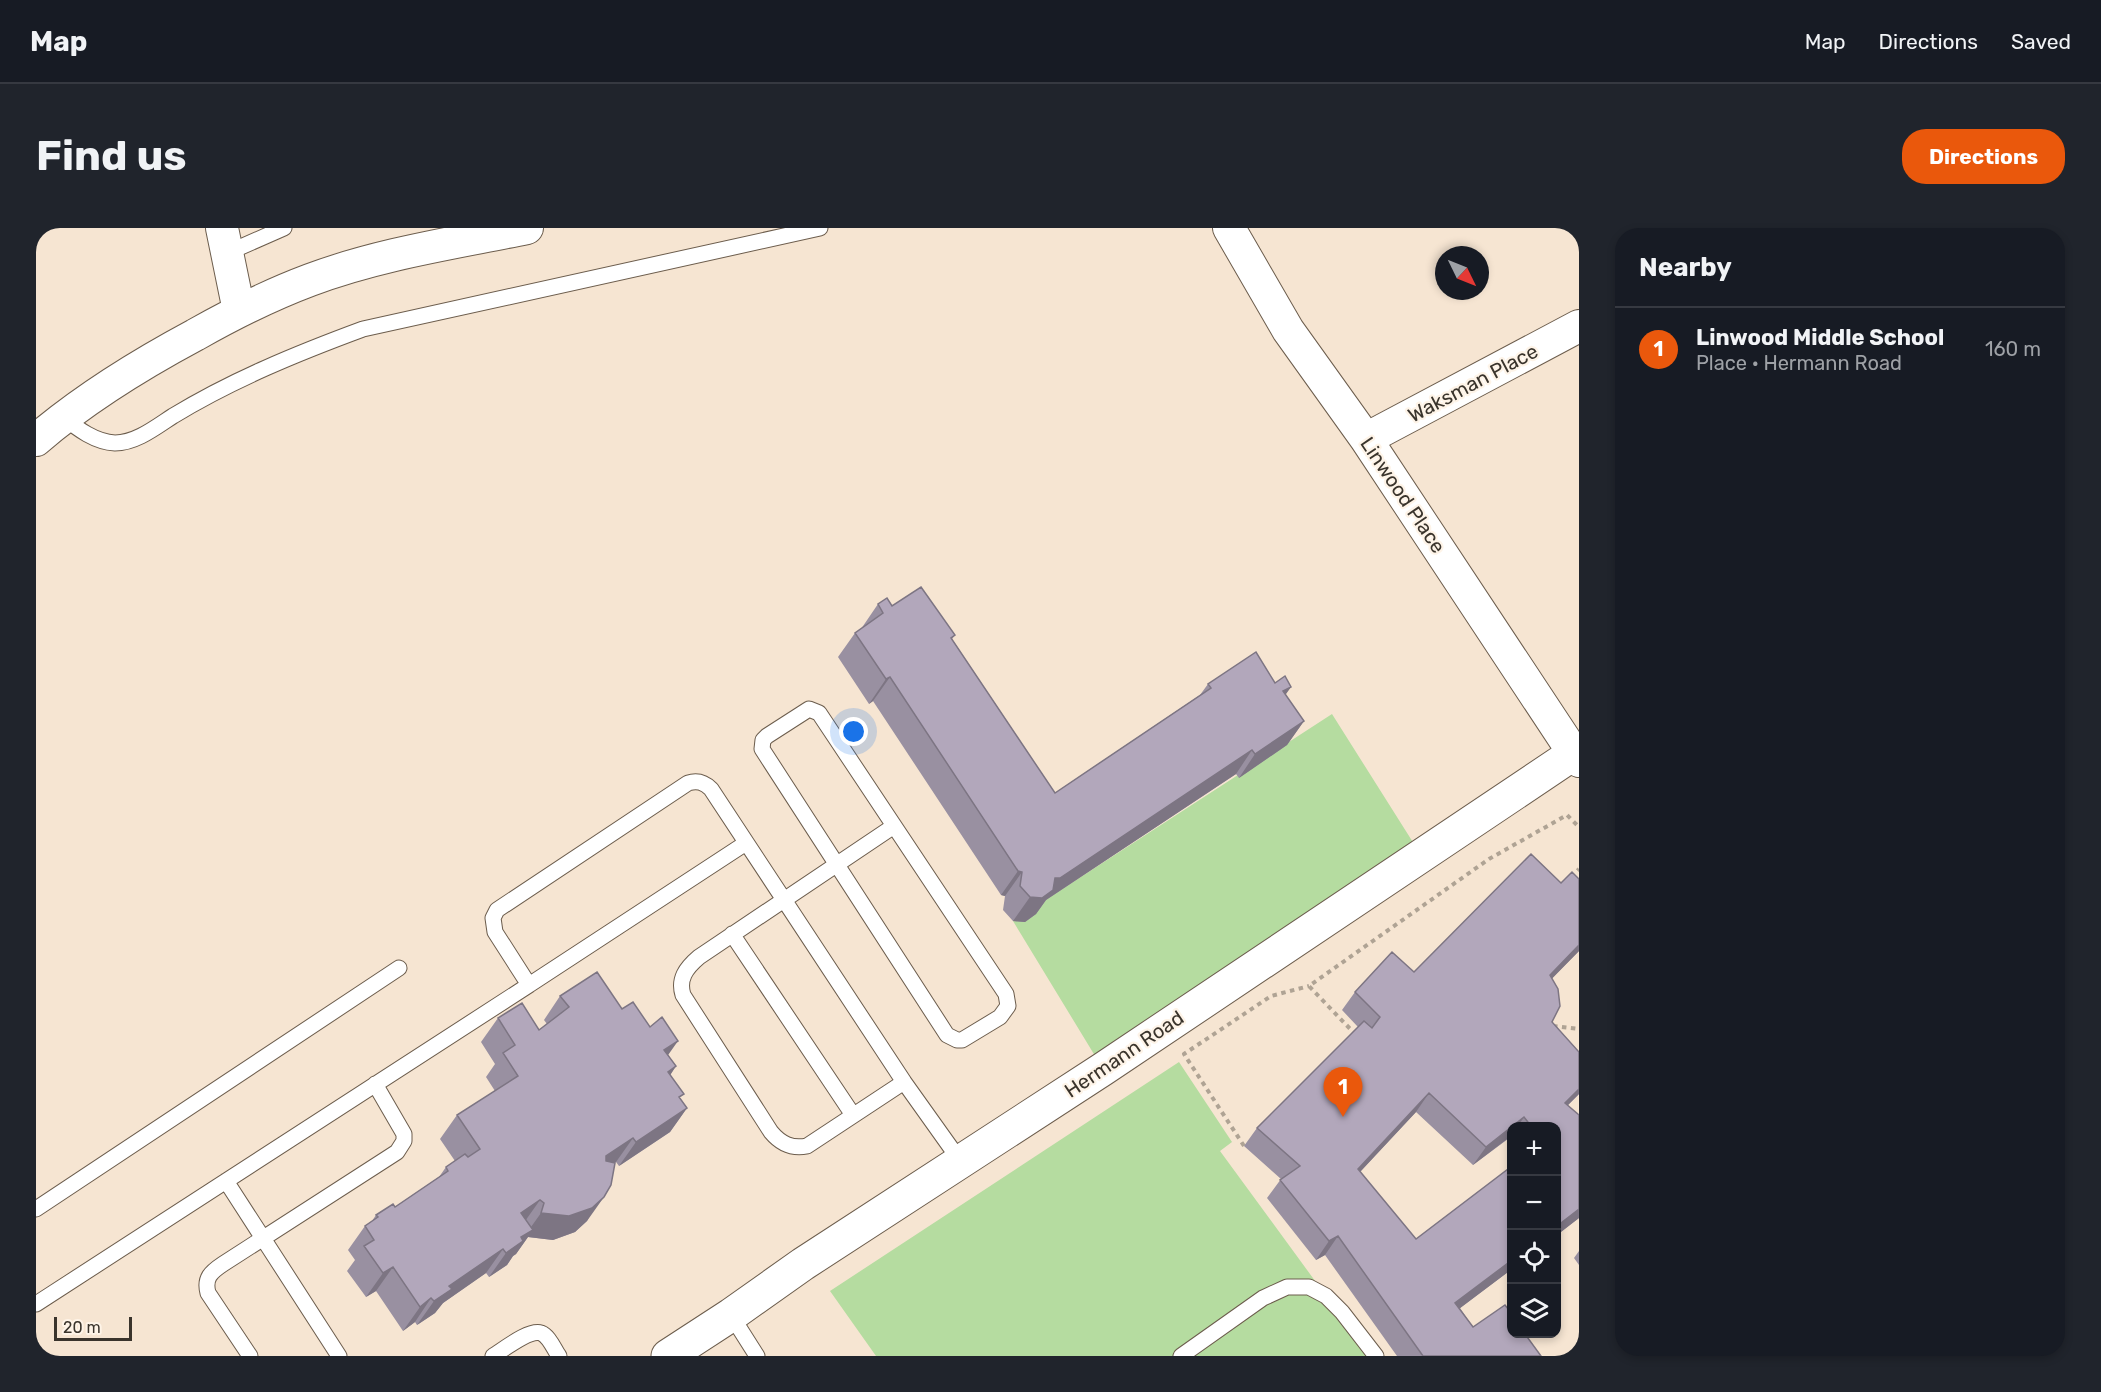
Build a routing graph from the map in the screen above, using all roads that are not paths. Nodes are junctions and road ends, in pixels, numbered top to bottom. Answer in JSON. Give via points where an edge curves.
{"nodes":[{"id":1,"x":284,"y":228,"type":"edge"},
{"id":2,"x":527,"y":228,"type":"edge"},
{"id":3,"x":820,"y":228,"type":"edge"},
{"id":4,"x":1229,"y":228,"type":"edge"},
{"id":5,"x":225,"y":241,"type":"edge"},
{"id":6,"x":239,"y":311,"type":"junction"},
{"id":7,"x":1579,"y":326,"type":"edge"},
{"id":8,"x":63,"y":417,"type":"junction"},
{"id":9,"x":1366,"y":439,"type":"junction"},
{"id":10,"x":36,"y":440,"type":"edge"},
{"id":11,"x":1577,"y":755,"type":"edge"},
{"id":12,"x":894,"y":826,"type":"junction"},
{"id":13,"x":746,"y":843,"type":"junction"},
{"id":14,"x":835,"y":865,"type":"junction"},
{"id":15,"x":784,"y":900,"type":"junction"},
{"id":16,"x":732,"y":934,"type":"junction"},
{"id":17,"x":399,"y":968,"type":"dead end"},
{"id":18,"x":529,"y":985,"type":"junction"},
{"id":19,"x":904,"y":1082,"type":"junction"},
{"id":20,"x":375,"y":1084,"type":"junction"},
{"id":21,"x":853,"y":1115,"type":"junction"},
{"id":22,"x":961,"y":1162,"type":"junction"},
{"id":23,"x":226,"y":1181,"type":"junction"},
{"id":24,"x":36,"y":1209,"type":"edge"},
{"id":25,"x":262,"y":1238,"type":"junction"},
{"id":26,"x":36,"y":1304,"type":"edge"},
{"id":27,"x":731,"y":1316,"type":"junction"},
{"id":28,"x":250,"y":1356,"type":"edge"},
{"id":29,"x":339,"y":1356,"type":"edge"},
{"id":30,"x":493,"y":1356,"type":"edge"},
{"id":31,"x":559,"y":1356,"type":"edge"},
{"id":32,"x":668,"y":1356,"type":"edge"},
{"id":33,"x":757,"y":1356,"type":"edge"},
{"id":34,"x":1181,"y":1356,"type":"edge"},
{"id":35,"x":1376,"y":1356,"type":"edge"}],
"edges":[{"from":1,"to":5,"type":"lane"},
{"from":2,"to":6,"type":"street","via":[[377,260],[310,280]]},
{"from":3,"to":8,"type":"lane","via":[[363,329],[249,376],[137,438],[115,443],[87,435]]},
{"from":4,"to":9,"type":"street","name":"Linwood Place","via":[[1288,330]]},
{"from":5,"to":6,"type":"street"},
{"from":6,"to":8,"type":"street","via":[[108,385]]},
{"from":7,"to":9,"type":"street","name":"Waksman Place"},
{"from":8,"to":10,"type":"street"},
{"from":9,"to":11,"type":"street","name":"Linwood Place"},
{"from":11,"to":22,"type":"street","name":"Hermann Road"},
{"from":12,"to":14,"type":"lane"},
{"from":12,"to":14,"type":"lane","via":[[819,713],[805,711],[768,736],[762,749]]},
{"from":12,"to":14,"type":"lane","via":[[1006,994],[1008,1006],[1000,1017],[962,1040],[947,1035]]},
{"from":13,"to":15,"type":"lane"},
{"from":13,"to":18,"type":"lane"},
{"from":13,"to":18,"type":"lane","via":[[711,789],[695,781],[688,783],[497,910],[493,918],[495,932]]},
{"from":14,"to":15,"type":"lane"},
{"from":15,"to":16,"type":"lane"},
{"from":15,"to":19,"type":"lane"},
{"from":16,"to":21,"type":"lane"},
{"from":16,"to":21,"type":"lane","via":[[692,963],[681,987],[771,1132],[783,1143],[798,1148]]},
{"from":17,"to":24,"type":"lane"},
{"from":18,"to":20,"type":"lane"},
{"from":19,"to":21,"type":"lane"},
{"from":19,"to":22,"type":"lane"},
{"from":20,"to":23,"type":"lane"},
{"from":20,"to":25,"type":"lane","via":[[404,1134],[397,1152]]},
{"from":22,"to":27,"type":"street","name":"Hermann Road","via":[[803,1264]]},
{"from":23,"to":25,"type":"lane"},
{"from":23,"to":26,"type":"lane"},
{"from":25,"to":28,"type":"lane","via":[[213,1270],[206,1285]]},
{"from":25,"to":29,"type":"lane"},
{"from":27,"to":32,"type":"street","name":"Hermann Road"},
{"from":27,"to":33,"type":"lane"},
{"from":30,"to":31,"type":"lane","via":[[530,1333],[540,1333]]},
{"from":34,"to":35,"type":"lane","via":[[1263,1299],[1287,1287],[1309,1287],[1326,1296],[1342,1312]]}]}
